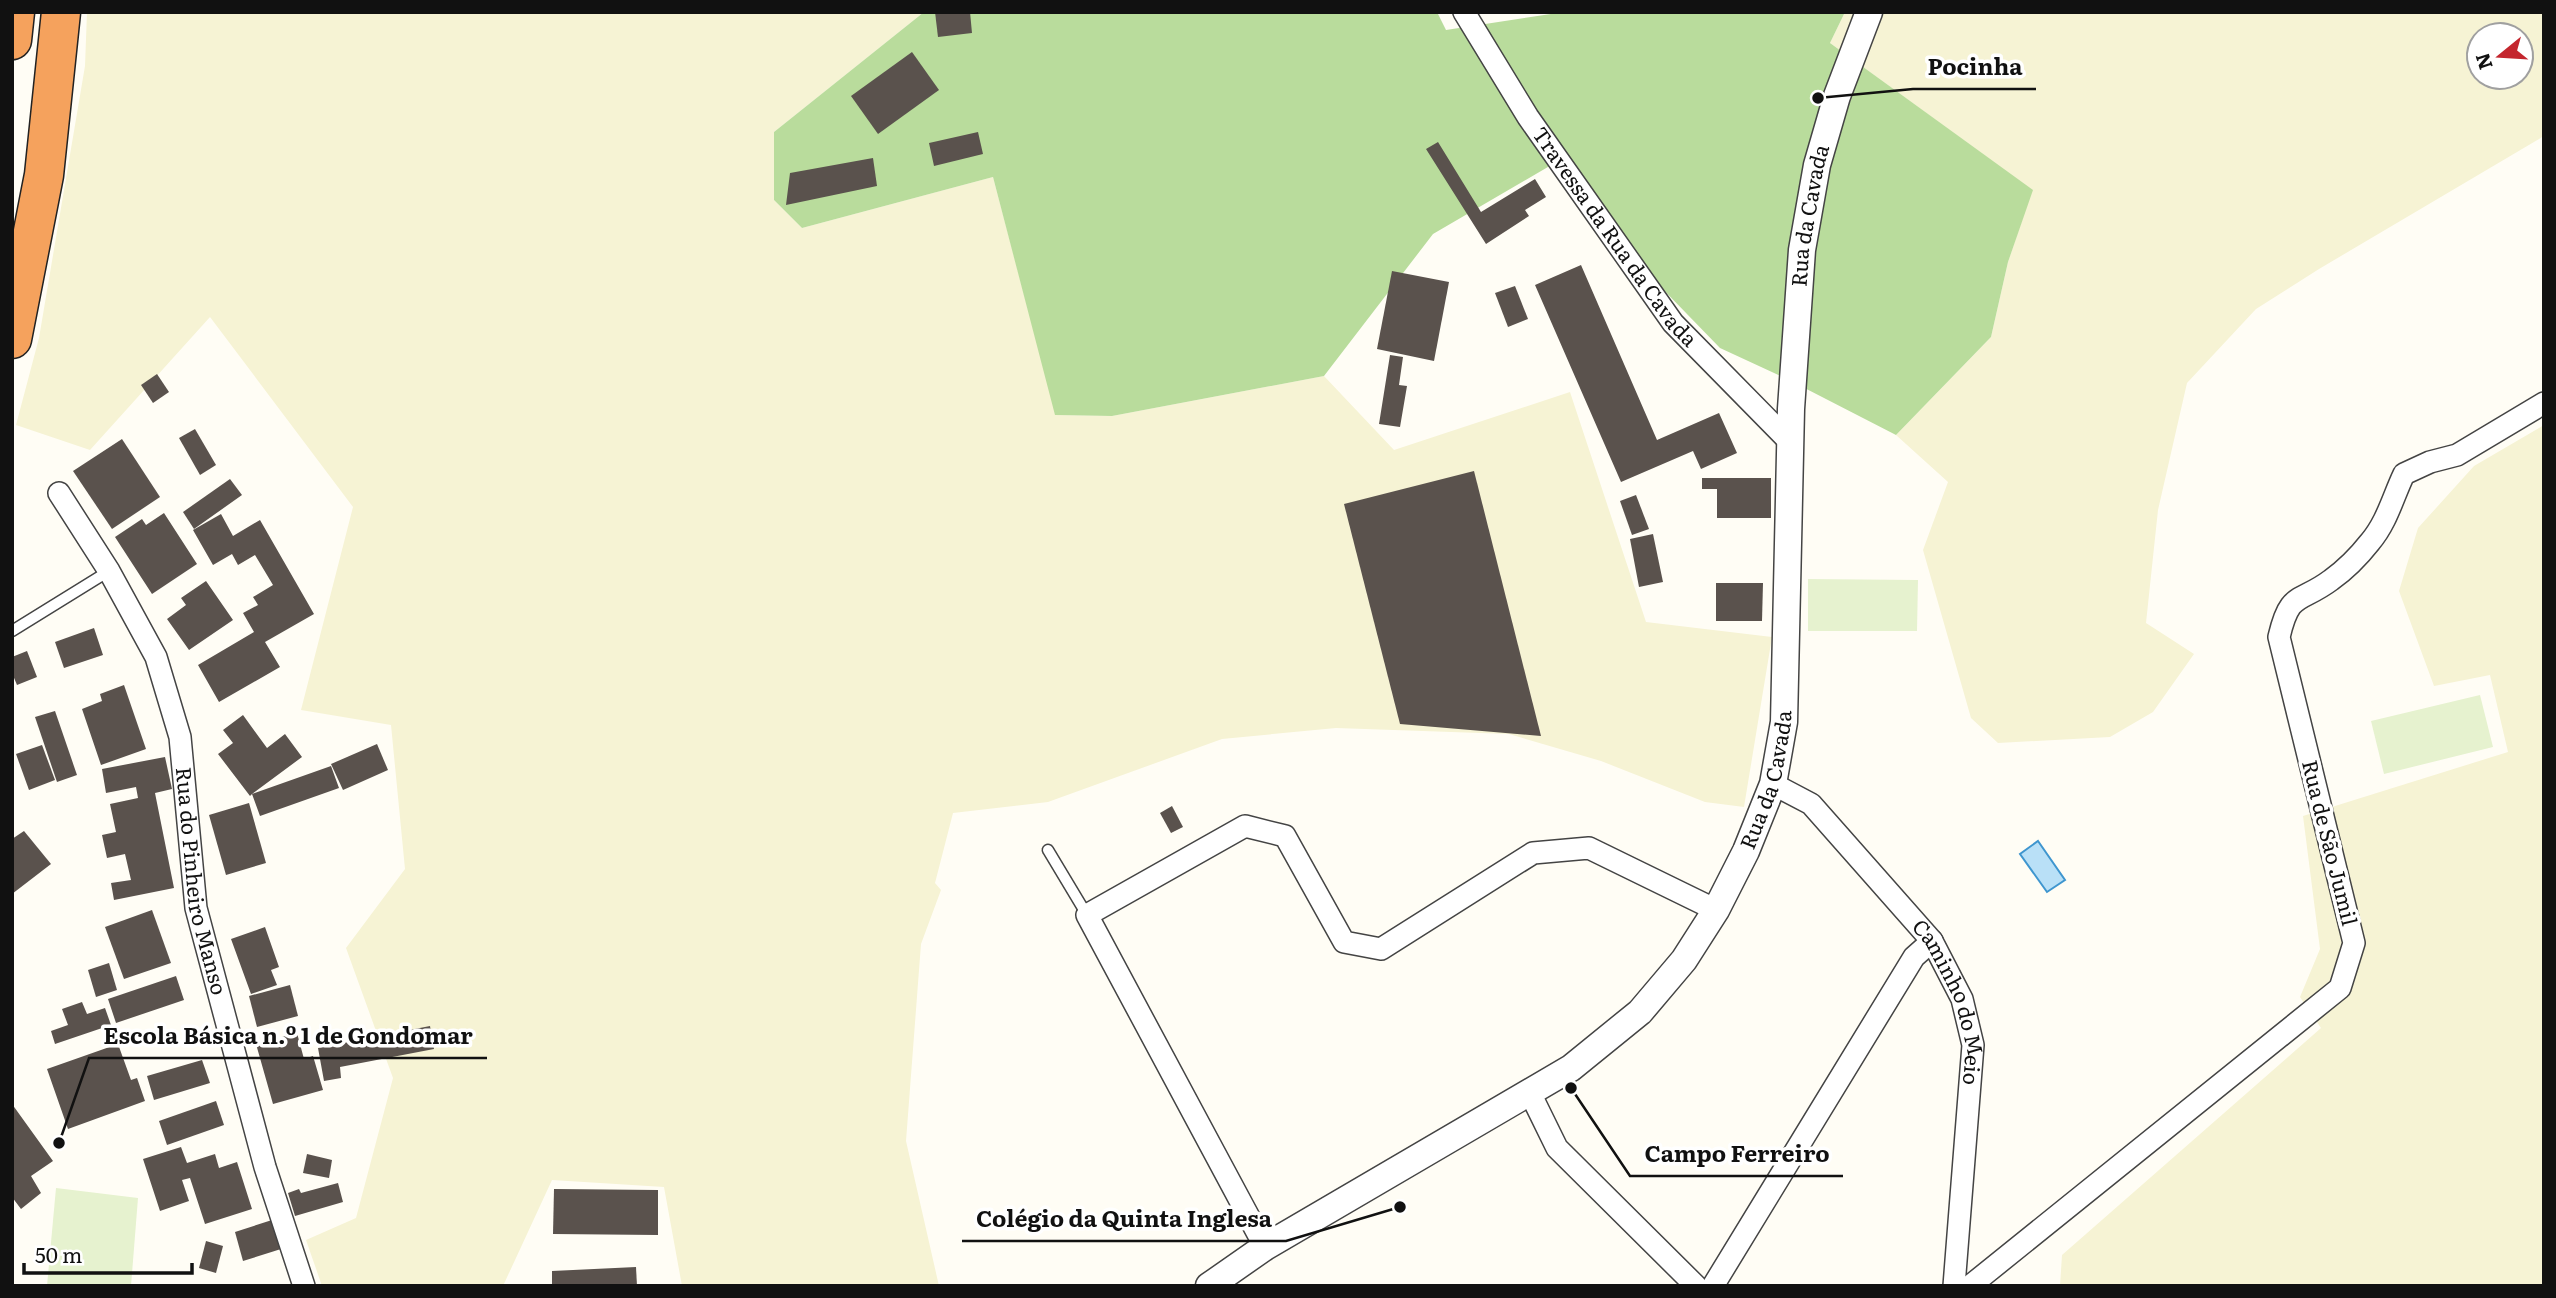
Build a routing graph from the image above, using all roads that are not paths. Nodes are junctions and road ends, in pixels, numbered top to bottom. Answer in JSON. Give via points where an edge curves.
{"nodes":[{"id":1,"x":15,"y":12,"type":"edge"},
{"id":2,"x":61,"y":12,"type":"edge"},
{"id":3,"x":1464,"y":12,"type":"edge"},
{"id":4,"x":1869,"y":12,"type":"edge"},
{"id":5,"x":12,"y":40,"type":"edge"},
{"id":6,"x":12,"y":339,"type":"edge"},
{"id":7,"x":2544,"y":403,"type":"edge"},
{"id":8,"x":1791,"y":443,"type":"junction"},
{"id":9,"x":59,"y":493,"type":"dead end"},
{"id":10,"x":109,"y":571,"type":"junction"},
{"id":11,"x":12,"y":631,"type":"edge"},
{"id":12,"x":1773,"y":784,"type":"junction"},
{"id":13,"x":1048,"y":850,"type":"dead end"},
{"id":14,"x":1716,"y":910,"type":"junction"},
{"id":15,"x":1087,"y":915,"type":"junction"},
{"id":16,"x":1932,"y":942,"type":"junction"},
{"id":17,"x":1530,"y":1093,"type":"junction"},
{"id":18,"x":1265,"y":1247,"type":"junction"},
{"id":19,"x":304,"y":1286,"type":"edge"},
{"id":20,"x":1209,"y":1286,"type":"edge"},
{"id":21,"x":1696,"y":1286,"type":"edge"},
{"id":22,"x":1713,"y":1286,"type":"edge"},
{"id":23,"x":1954,"y":1286,"type":"edge"},
{"id":24,"x":1970,"y":1286,"type":"edge"}],
"edges":[{"from":1,"to":5,"type":"highway"},
{"from":2,"to":6,"type":"highway","via":[[44,175]]},
{"from":3,"to":8,"type":"street","name":"Travessa da Rua da Cavada","via":[[1528,117],[1673,323]]},
{"from":4,"to":8,"type":"street","name":"Rua da Cavada","via":[[1817,165],[1802,250]]},
{"from":7,"to":24,"type":"street","name":"Rua de São Jumil","via":[[2457,455],[2404,474],[2386,520],[2371,542],[2330,581],[2299,597],[2284,614],[2279,637],[2354,943],[2340,988]]},
{"from":8,"to":12,"type":"street","name":"Rua da Cavada","via":[[1784,722]]},
{"from":9,"to":10,"type":"street","name":"Rua do Pinheiro Manso"},
{"from":10,"to":11,"type":"lane"},
{"from":10,"to":19,"type":"street","name":"Rua do Pinheiro Manso","via":[[156,657],[180,737],[196,908],[265,1167]]},
{"from":12,"to":14,"type":"street","name":"Rua da Cavada"},
{"from":12,"to":16,"type":"street","name":"Caminho do Meio","via":[[1811,804]]},
{"from":13,"to":15,"type":"lane"},
{"from":14,"to":15,"type":"street","via":[[1588,848],[1533,853],[1381,949],[1343,942],[1286,836],[1245,826]]},
{"from":14,"to":17,"type":"street","name":"Rua da Cavada","via":[[1684,960],[1640,1012],[1571,1068]]},
{"from":15,"to":18,"type":"street"},
{"from":16,"to":22,"type":"street","via":[[1914,957]]},
{"from":16,"to":23,"type":"street","name":"Caminho do Meio","via":[[1962,999],[1973,1045]]},
{"from":17,"to":18,"type":"street","name":"Rua da Cavada"},
{"from":17,"to":21,"type":"street","via":[[1557,1148]]},
{"from":18,"to":20,"type":"street","name":"Rua da Cavada"}]}
